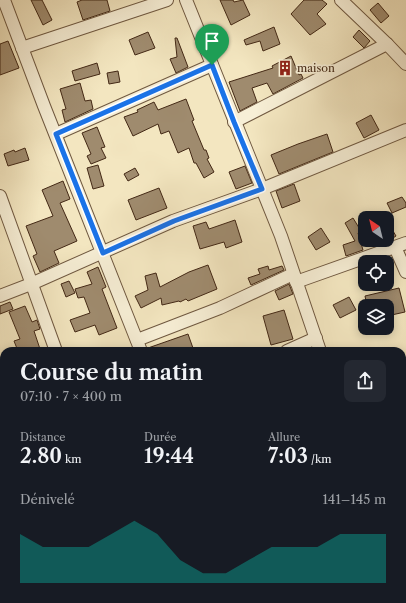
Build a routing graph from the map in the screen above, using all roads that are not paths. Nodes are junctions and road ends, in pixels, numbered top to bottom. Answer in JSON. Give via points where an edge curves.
{"nodes":[{"id":1,"x":4,"y":0,"type":"edge"},
{"id":2,"x":167,"y":0,"type":"edge"},
{"id":3,"x":186,"y":0,"type":"edge"},
{"id":4,"x":341,"y":0,"type":"edge"},
{"id":5,"x":387,"y":44,"type":"junction"},
{"id":6,"x":22,"y":48,"type":"junction"},
{"id":7,"x":406,"y":64,"type":"edge"},
{"id":8,"x":212,"y":65,"type":"junction"},
{"id":9,"x":234,"y":122,"type":"junction"},
{"id":10,"x":406,"y":130,"type":"edge"},
{"id":11,"x":56,"y":134,"type":"junction"},
{"id":12,"x":262,"y":189,"type":"junction"},
{"id":13,"x":0,"y":196,"type":"edge"},
{"id":14,"x":401,"y":245,"type":"edge"},
{"id":15,"x":103,"y":253,"type":"junction"},
{"id":16,"x":406,"y":272,"type":"edge"},
{"id":17,"x":294,"y":278,"type":"junction"},
{"id":18,"x":31,"y":284,"type":"junction"},
{"id":19,"x":0,"y":296,"type":"edge"},
{"id":20,"x":316,"y":338,"type":"junction"},
{"id":21,"x":139,"y":346,"type":"edge"},
{"id":22,"x":55,"y":347,"type":"edge"},
{"id":23,"x":296,"y":347,"type":"edge"},
{"id":24,"x":319,"y":347,"type":"edge"}],
"edges":[{"from":1,"to":6,"type":"street"},
{"from":2,"to":6,"type":"street"},
{"from":3,"to":8,"type":"street"},
{"from":4,"to":5,"type":"street"},
{"from":5,"to":7,"type":"street"},
{"from":5,"to":9,"type":"street"},
{"from":6,"to":11,"type":"street"},
{"from":8,"to":9,"type":"street"},
{"from":8,"to":11,"type":"street"},
{"from":9,"to":12,"type":"street"},
{"from":10,"to":12,"type":"street"},
{"from":11,"to":15,"type":"street"},
{"from":12,"to":15,"type":"street","via":[[174,221]]},
{"from":12,"to":17,"type":"street"},
{"from":13,"to":18,"type":"street"},
{"from":14,"to":16,"type":"street"},
{"from":14,"to":17,"type":"street"},
{"from":15,"to":18,"type":"street"},
{"from":15,"to":21,"type":"street"},
{"from":17,"to":20,"type":"street"},
{"from":17,"to":21,"type":"street","via":[[220,308]]},
{"from":18,"to":19,"type":"street"},
{"from":18,"to":22,"type":"street"},
{"from":20,"to":23,"type":"street"},
{"from":20,"to":24,"type":"street"}]}
